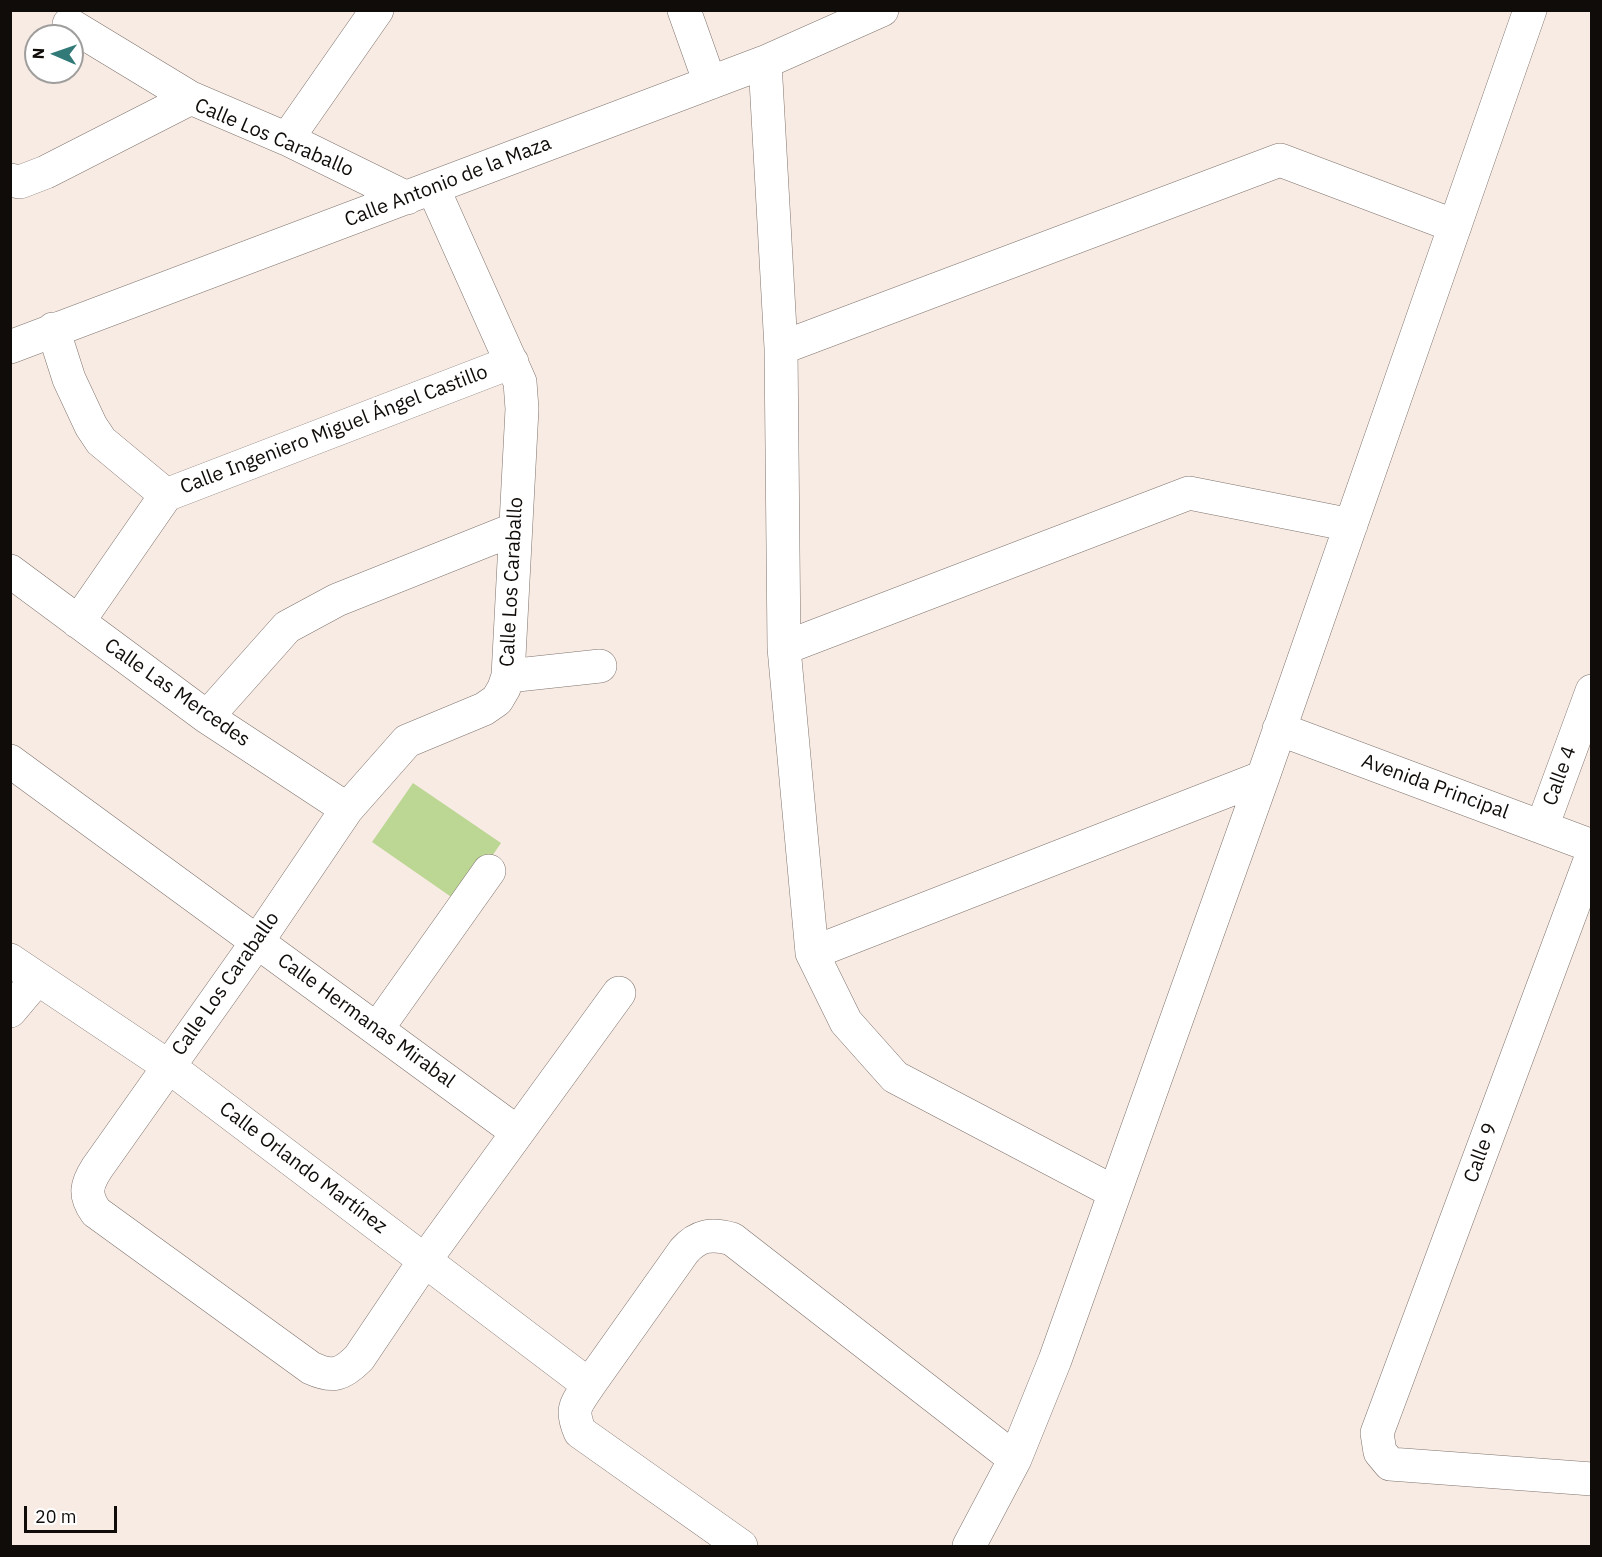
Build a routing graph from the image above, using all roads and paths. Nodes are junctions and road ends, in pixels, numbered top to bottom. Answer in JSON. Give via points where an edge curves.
{"nodes":[{"id":1,"x":377,"y":10,"type":"edge"},
{"id":2,"x":684,"y":10,"type":"edge"},
{"id":3,"x":882,"y":10,"type":"edge"},
{"id":4,"x":1530,"y":10,"type":"edge"},
{"id":5,"x":84,"y":33,"type":"edge"},
{"id":6,"x":765,"y":62,"type":"junction"},
{"id":7,"x":710,"y":83,"type":"junction"},
{"id":8,"x":191,"y":99,"type":"junction"},
{"id":9,"x":287,"y":139,"type":"junction"},
{"id":10,"x":10,"y":180,"type":"edge"},
{"id":11,"x":420,"y":193,"type":"junction"},
{"id":12,"x":1455,"y":226,"type":"junction"},
{"id":13,"x":53,"y":329,"type":"junction"},
{"id":14,"x":10,"y":346,"type":"edge"},
{"id":15,"x":781,"y":348,"type":"junction"},
{"id":16,"x":512,"y":362,"type":"junction"},
{"id":17,"x":166,"y":495,"type":"junction"},
{"id":18,"x":1352,"y":525,"type":"junction"},
{"id":19,"x":515,"y":529,"type":"junction"},
{"id":20,"x":10,"y":571,"type":"edge"},
{"id":21,"x":78,"y":622,"type":"junction"},
{"id":22,"x":784,"y":648,"type":"junction"},
{"id":23,"x":600,"y":666,"type":"dead end"},
{"id":24,"x":508,"y":676,"type":"junction"},
{"id":25,"x":1592,"y":691,"type":"edge"},
{"id":26,"x":207,"y":717,"type":"junction"},
{"id":27,"x":1279,"y":729,"type":"junction"},
{"id":28,"x":10,"y":761,"type":"edge"},
{"id":29,"x":1263,"y":777,"type":"junction"},
{"id":30,"x":347,"y":808,"type":"junction"},
{"id":31,"x":1542,"y":827,"type":"junction"},
{"id":32,"x":1592,"y":846,"type":"edge"},
{"id":33,"x":1592,"y":855,"type":"edge"},
{"id":34,"x":489,"y":871,"type":"dead end"},
{"id":35,"x":257,"y":942,"type":"junction"},
{"id":36,"x":812,"y":953,"type":"junction"},
{"id":37,"x":10,"y":960,"type":"edge"},
{"id":38,"x":37,"y":979,"type":"junction"},
{"id":39,"x":619,"y":993,"type":"dead end"},
{"id":40,"x":10,"y":1011,"type":"edge"},
{"id":41,"x":377,"y":1029,"type":"junction"},
{"id":42,"x":168,"y":1066,"type":"junction"},
{"id":43,"x":517,"y":1132,"type":"junction"},
{"id":44,"x":1114,"y":1192,"type":"junction"},
{"id":45,"x":425,"y":1260,"type":"junction"},
{"id":46,"x":589,"y":1385,"type":"junction"},
{"id":47,"x":1015,"y":1459,"type":"junction"},
{"id":48,"x":1592,"y":1479,"type":"edge"},
{"id":49,"x":741,"y":1546,"type":"edge"},
{"id":50,"x":969,"y":1546,"type":"edge"}],
"edges":[{"from":1,"to":9,"type":"street"},
{"from":2,"to":7,"type":"street"},
{"from":3,"to":6,"type":"street","name":"Calle Antonio de la Maza"},
{"from":4,"to":12,"type":"street"},
{"from":5,"to":8,"type":"street"},
{"from":6,"to":7,"type":"street","name":"Calle Antonio de la Maza"},
{"from":6,"to":15,"type":"street"},
{"from":7,"to":11,"type":"street","name":"Calle Antonio de la Maza"},
{"from":8,"to":9,"type":"street","name":"Calle Los Caraballo"},
{"from":8,"to":10,"type":"street","name":"Calle Los Caraballo","via":[[46,172],[20,182]]},
{"from":9,"to":11,"type":"street","name":"Calle Los Caraballo"},
{"from":11,"to":13,"type":"street","name":"Calle Antonio de la Maza"},
{"from":11,"to":16,"type":"street","name":"Calle Los Caraballo"},
{"from":12,"to":15,"type":"street","via":[[1280,160]]},
{"from":12,"to":18,"type":"street"},
{"from":13,"to":14,"type":"street","name":"Calle Antonio de la Maza"},
{"from":13,"to":17,"type":"street","via":[[69,379],[101,441]]},
{"from":15,"to":22,"type":"street"},
{"from":16,"to":17,"type":"street","name":"Calle Ingeniero Miguel Ángel Castillo"},
{"from":16,"to":19,"type":"street","name":"Calle Los Caraballo","via":[[520,382],[522,409]]},
{"from":17,"to":21,"type":"street","name":"Calle Ingeniero Miguel Ángel Castillo"},
{"from":18,"to":22,"type":"street","via":[[1189,493]]},
{"from":18,"to":27,"type":"street"},
{"from":19,"to":24,"type":"street","name":"Calle Los Caraballo"},
{"from":19,"to":26,"type":"street","via":[[337,600],[287,627]]},
{"from":20,"to":21,"type":"street","name":"Calle Las Mercedes"},
{"from":21,"to":26,"type":"street","name":"Calle Las Mercedes"},
{"from":22,"to":36,"type":"street"},
{"from":23,"to":24,"type":"street"},
{"from":24,"to":30,"type":"street","name":"Calle Los Caraballo","via":[[496,699],[484,709],[407,741]]},
{"from":25,"to":31,"type":"street","name":"Calle 4"},
{"from":26,"to":30,"type":"street","name":"Calle Las Mercedes"},
{"from":27,"to":29,"type":"street"},
{"from":27,"to":31,"type":"street","name":"Avenida Principal"},
{"from":28,"to":35,"type":"street","name":"Calle Hermanas Mirabal"},
{"from":29,"to":36,"type":"street"},
{"from":29,"to":44,"type":"street"},
{"from":30,"to":35,"type":"street","name":"Calle Los Caraballo"},
{"from":31,"to":32,"type":"street","name":"Avenida Principal"},
{"from":33,"to":48,"type":"street","name":"Calle 9","via":[[1377,1433],[1380,1452],[1390,1464]]},
{"from":34,"to":41,"type":"street"},
{"from":35,"to":41,"type":"street","name":"Calle Hermanas Mirabal"},
{"from":35,"to":42,"type":"street","name":"Calle Los Caraballo"},
{"from":36,"to":44,"type":"street","via":[[846,1022],[895,1077]]},
{"from":37,"to":38,"type":"street","name":"Calle Orlando Martínez"},
{"from":38,"to":40,"type":"street"},
{"from":38,"to":42,"type":"street","name":"Calle Orlando Martínez"},
{"from":39,"to":43,"type":"street"},
{"from":41,"to":43,"type":"street","name":"Calle Hermanas Mirabal"},
{"from":42,"to":45,"type":"street","name":"Calle Orlando Martínez"},
{"from":42,"to":45,"type":"street","name":"Calle Los Caraballo","via":[[90,1180],[89,1203],[96,1212],[311,1368],[325,1374],[338,1374],[359,1358]]},
{"from":43,"to":45,"type":"street"},
{"from":44,"to":47,"type":"street"},
{"from":45,"to":46,"type":"street","name":"Calle Orlando Martínez"},
{"from":46,"to":47,"type":"street","via":[[684,1251],[705,1236],[720,1235],[732,1239]]},
{"from":46,"to":49,"type":"street","via":[[576,1405],[574,1417],[580,1432]]},
{"from":47,"to":50,"type":"street"}]}
